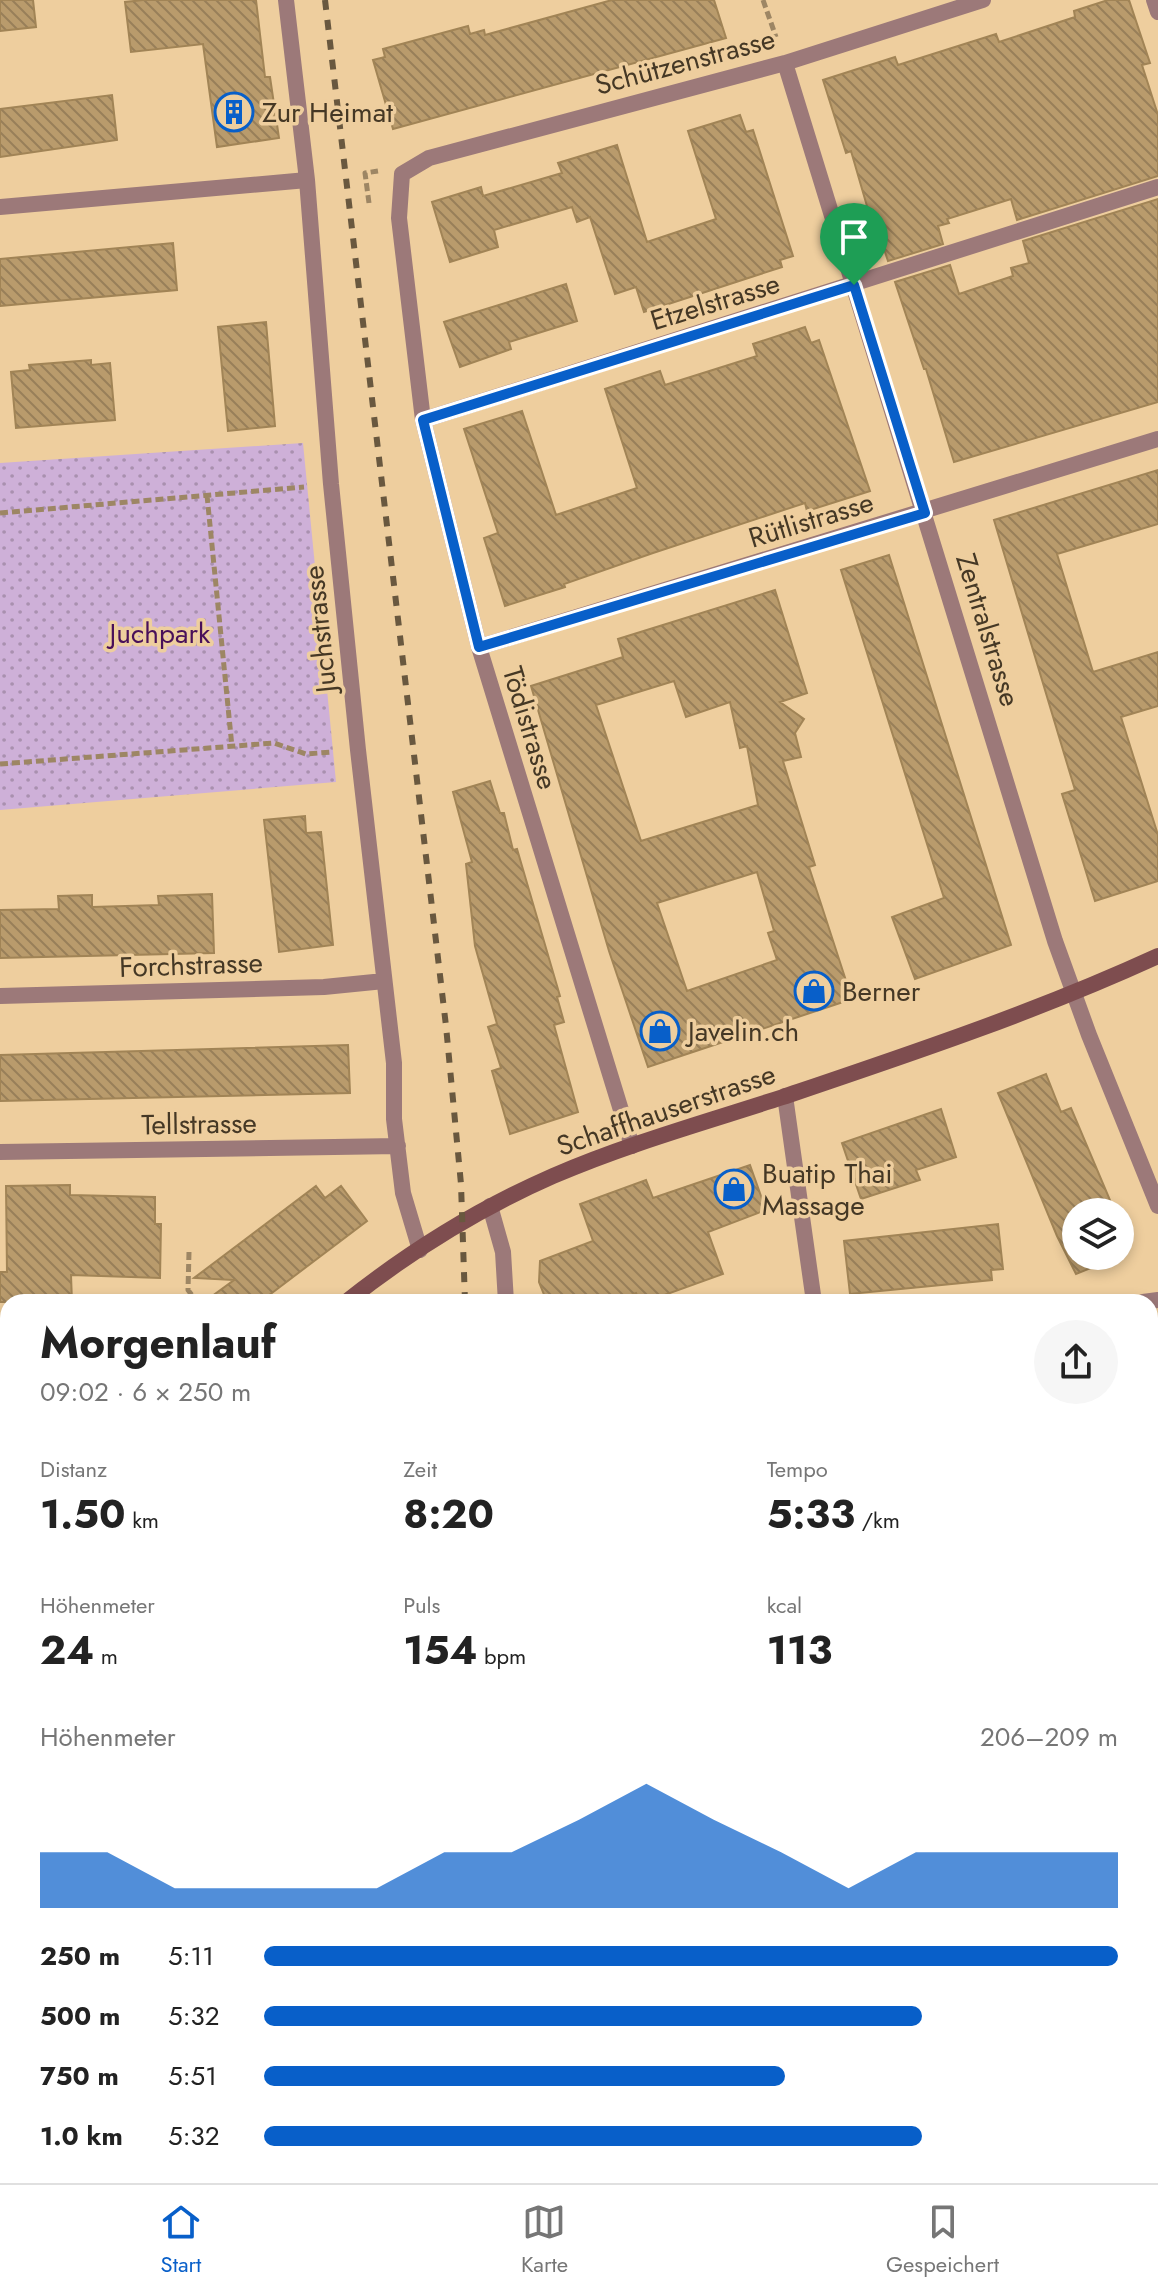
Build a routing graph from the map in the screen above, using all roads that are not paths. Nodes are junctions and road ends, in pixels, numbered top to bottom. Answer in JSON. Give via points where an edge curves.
{"nodes":[{"id":1,"x":286,"y":0,"type":"edge"},
{"id":2,"x":983,"y":0,"type":"edge"},
{"id":3,"x":1154,"y":0,"type":"edge"},
{"id":4,"x":1158,"y":12,"type":"edge"},
{"id":5,"x":785,"y":63,"type":"junction"},
{"id":6,"x":402,"y":174,"type":"joint"},
{"id":7,"x":307,"y":180,"type":"junction"},
{"id":8,"x":1158,"y":187,"type":"edge"},
{"id":9,"x":0,"y":207,"type":"edge"},
{"id":10,"x":854,"y":285,"type":"junction"},
{"id":11,"x":423,"y":420,"type":"junction"},
{"id":12,"x":1158,"y":439,"type":"edge"},
{"id":13,"x":925,"y":513,"type":"junction"},
{"id":14,"x":479,"y":647,"type":"junction"},
{"id":15,"x":1158,"y":956,"type":"edge"},
{"id":16,"x":384,"y":981,"type":"junction"},
{"id":17,"x":1074,"y":994,"type":"junction"},
{"id":18,"x":0,"y":996,"type":"edge"},
{"id":19,"x":785,"y":1096,"type":"junction"},
{"id":20,"x":398,"y":1146,"type":"junction"},
{"id":21,"x":632,"y":1146,"type":"junction"},
{"id":22,"x":0,"y":1152,"type":"edge"},
{"id":23,"x":490,"y":1206,"type":"junction"},
{"id":24,"x":1158,"y":1206,"type":"edge"},
{"id":25,"x":420,"y":1250,"type":"junction"},
{"id":26,"x":357,"y":1294,"type":"edge"},
{"id":27,"x":506,"y":1294,"type":"edge"},
{"id":28,"x":813,"y":1294,"type":"edge"}],
"edges":[{"from":1,"to":7,"type":"street","name":"Juchstrasse"},
{"from":2,"to":5,"type":"street","name":"Schützenstrasse"},
{"from":3,"to":4,"type":"street"},
{"from":5,"to":6,"type":"street","name":"Schützenstrasse","via":[[429,158]]},
{"from":5,"to":10,"type":"street","name":"Zentralstrasse"},
{"from":6,"to":11,"type":"street","name":"Tödistrasse","via":[[399,218]]},
{"from":7,"to":9,"type":"street"},
{"from":7,"to":16,"type":"street","name":"Juchstrasse","via":[[333,500]]},
{"from":8,"to":10,"type":"street","name":"Etzelstrasse"},
{"from":10,"to":11,"type":"street","name":"Etzelstrasse"},
{"from":10,"to":13,"type":"street","name":"Zentralstrasse"},
{"from":11,"to":14,"type":"street","name":"Tödistrasse"},
{"from":12,"to":13,"type":"street","name":"Rütlistrasse"},
{"from":13,"to":14,"type":"street","name":"Rütlistrasse"},
{"from":13,"to":17,"type":"street","name":"Zentralstrasse"},
{"from":14,"to":21,"type":"street","name":"Tödistrasse"},
{"from":15,"to":17,"type":"main road","name":"Schaffhauserstrasse"},
{"from":16,"to":18,"type":"street","name":"Forchstrasse"},
{"from":16,"to":20,"type":"street","name":"Juchstrasse"},
{"from":17,"to":19,"type":"main road","name":"Schaffhauserstrasse"},
{"from":17,"to":24,"type":"street","name":"Zentralstrasse"},
{"from":19,"to":21,"type":"main road","name":"Schaffhauserstrasse"},
{"from":19,"to":28,"type":"street"},
{"from":20,"to":22,"type":"street","name":"Tellstrasse"},
{"from":20,"to":25,"type":"street","name":"Juchstrasse","via":[[403,1193]]},
{"from":21,"to":23,"type":"main road","name":"Schaffhauserstrasse"},
{"from":23,"to":25,"type":"main road","name":"Schaffhauserstrasse"},
{"from":23,"to":27,"type":"street","via":[[503,1252]]},
{"from":25,"to":26,"type":"main road","name":"Schaffhauserstrasse"}]}
